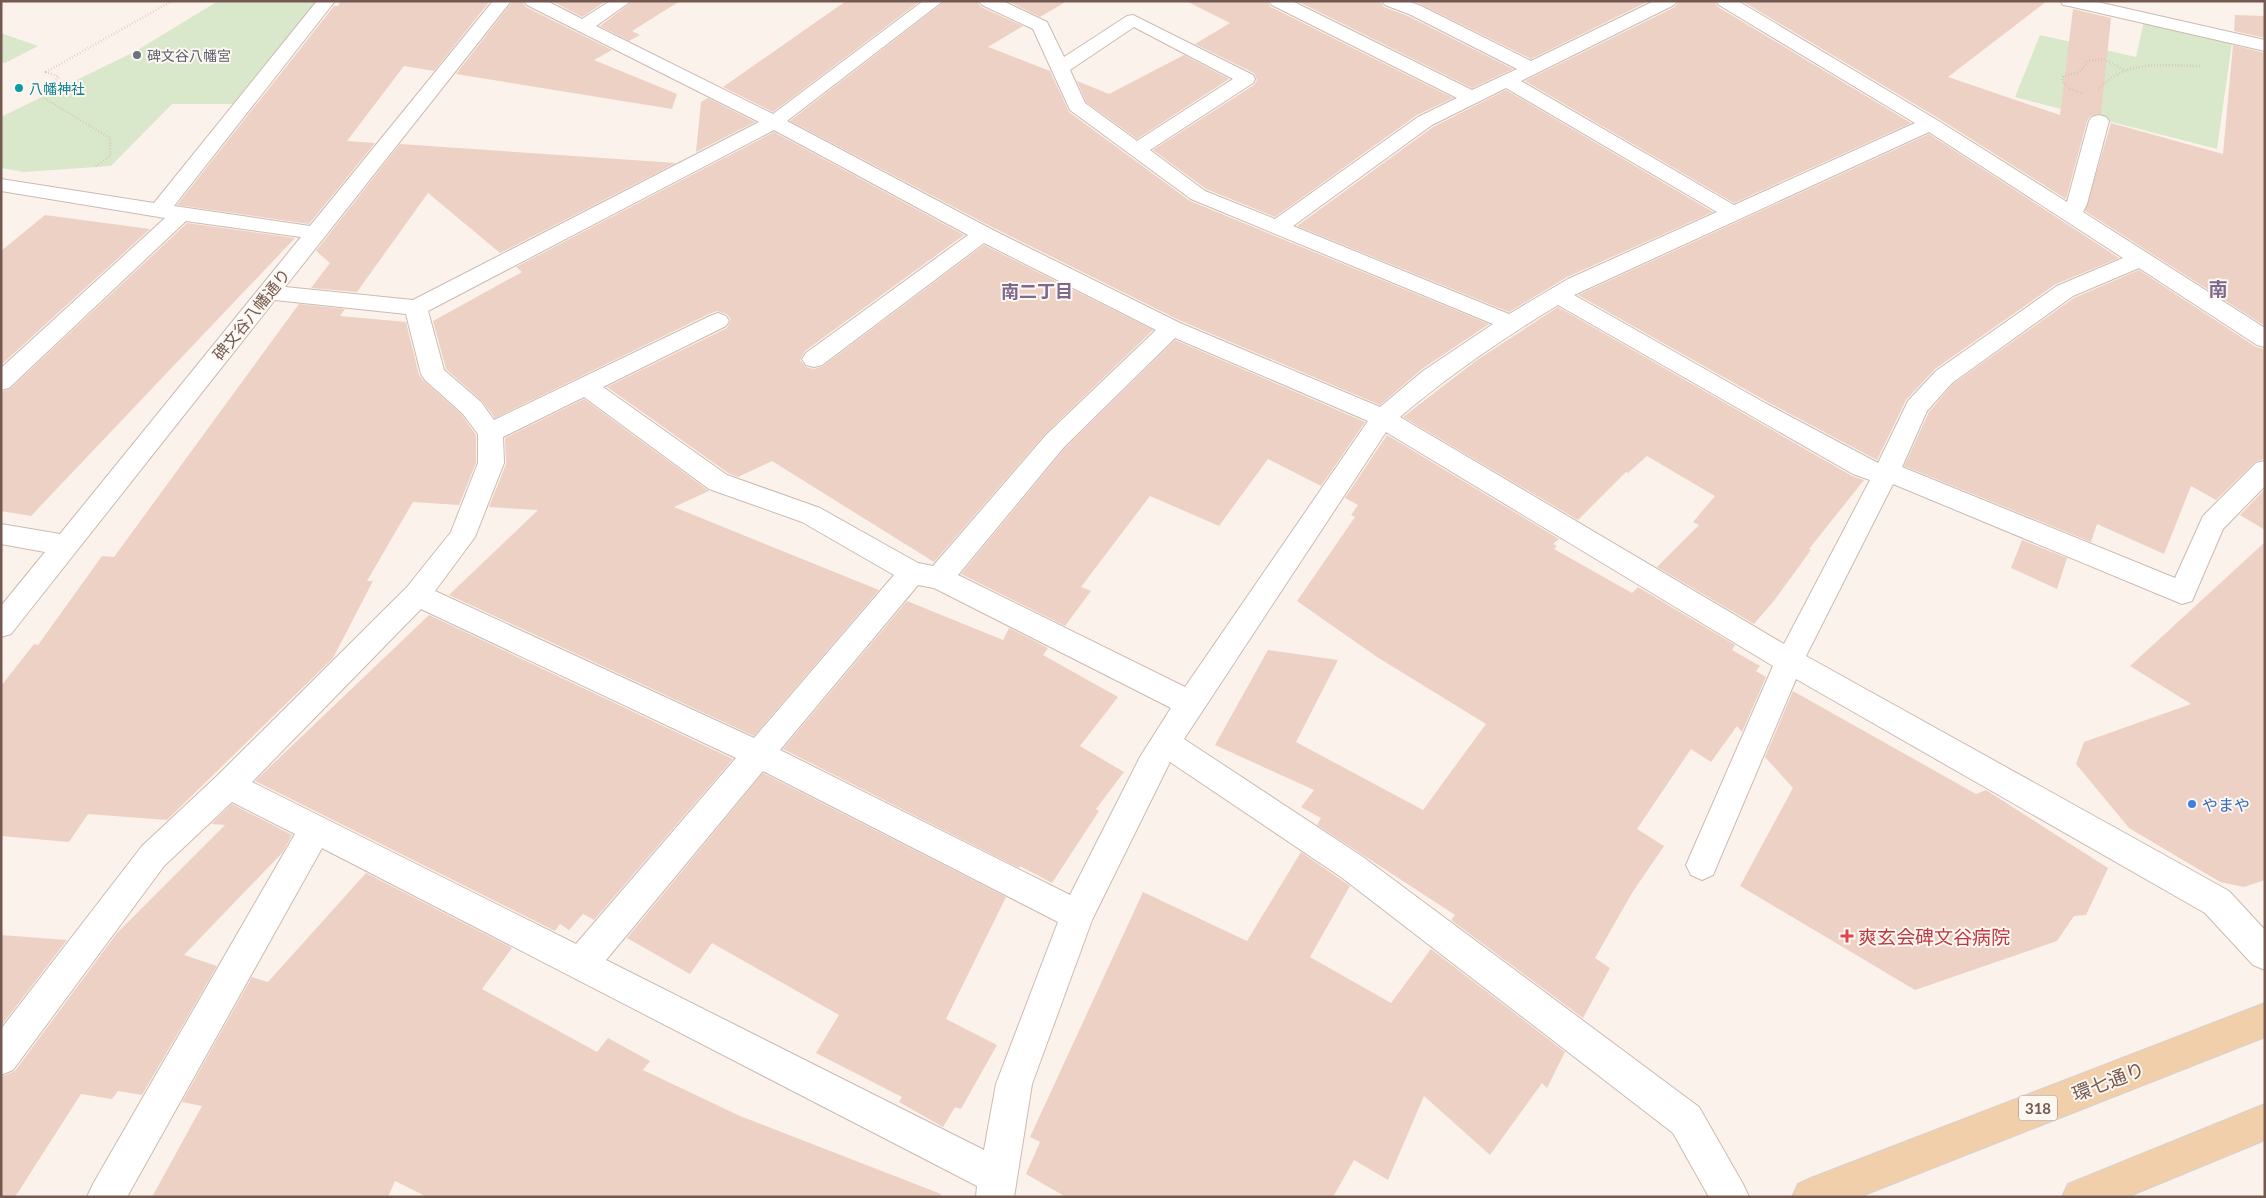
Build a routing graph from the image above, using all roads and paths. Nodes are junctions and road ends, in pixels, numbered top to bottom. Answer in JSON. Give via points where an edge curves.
{"nodes":[{"id":1,"x":172,"y":1,"type":"edge"},
{"id":2,"x":326,"y":1,"type":"edge"},
{"id":3,"x":502,"y":1,"type":"edge"},
{"id":4,"x":533,"y":1,"type":"edge"},
{"id":5,"x":622,"y":1,"type":"edge"},
{"id":6,"x":934,"y":1,"type":"edge"},
{"id":7,"x":988,"y":1,"type":"edge"},
{"id":8,"x":1278,"y":1,"type":"edge"},
{"id":9,"x":1391,"y":1,"type":"edge"},
{"id":10,"x":1668,"y":1,"type":"edge"},
{"id":11,"x":1725,"y":1,"type":"edge"},
{"id":12,"x":2069,"y":1,"type":"edge"},
{"id":13,"x":582,"y":27,"type":"junction"},
{"id":14,"x":2180,"y":27,"type":"junction"},
{"id":15,"x":2265,"y":46,"type":"edge"},
{"id":16,"x":1060,"y":68,"type":"junction"},
{"id":17,"x":1530,"y":68,"type":"junction"},
{"id":18,"x":2124,"y":70,"type":"junction"},
{"id":19,"x":1506,"y":80,"type":"junction"},
{"id":20,"x":1470,"y":97,"type":"junction"},
{"id":21,"x":2099,"y":98,"type":"junction"},
{"id":22,"x":2099,"y":121,"type":"joint"},
{"id":23,"x":774,"y":122,"type":"junction"},
{"id":24,"x":1930,"y":124,"type":"junction"},
{"id":25,"x":1137,"y":150,"type":"junction"},
{"id":26,"x":1,"y":185,"type":"edge"},
{"id":27,"x":61,"y":195,"type":"junction"},
{"id":28,"x":170,"y":212,"type":"junction"},
{"id":29,"x":1733,"y":213,"type":"junction"},
{"id":30,"x":2071,"y":214,"type":"junction"},
{"id":31,"x":1279,"y":226,"type":"junction"},
{"id":32,"x":316,"y":233,"type":"junction"},
{"id":33,"x":983,"y":234,"type":"junction"},
{"id":34,"x":2140,"y":259,"type":"junction"},
{"id":35,"x":268,"y":292,"type":"junction"},
{"id":36,"x":1557,"y":295,"type":"junction"},
{"id":37,"x":416,"y":308,"type":"junction"},
{"id":38,"x":718,"y":321,"type":"dead end"},
{"id":39,"x":1511,"y":323,"type":"junction"},
{"id":40,"x":1172,"y":328,"type":"junction"},
{"id":41,"x":2265,"y":340,"type":"edge"},
{"id":42,"x":814,"y":359,"type":"dead end"},
{"id":43,"x":1,"y":382,"type":"edge"},
{"id":44,"x":585,"y":386,"type":"junction"},
{"id":45,"x":1383,"y":418,"type":"junction"},
{"id":46,"x":490,"y":433,"type":"junction"},
{"id":47,"x":2265,"y":470,"type":"edge"},
{"id":48,"x":1885,"y":474,"type":"junction"},
{"id":49,"x":1,"y":534,"type":"edge"},
{"id":50,"x":66,"y":545,"type":"junction"},
{"id":51,"x":926,"y":575,"type":"junction"},
{"id":52,"x":418,"y":595,"type":"junction"},
{"id":53,"x":1,"y":626,"type":"edge"},
{"id":54,"x":1789,"y":660,"type":"junction"},
{"id":55,"x":1190,"y":702,"type":"junction"},
{"id":56,"x":1165,"y":743,"type":"junction"},
{"id":57,"x":758,"y":754,"type":"junction"},
{"id":58,"x":230,"y":785,"type":"junction"},
{"id":59,"x":316,"y":828,"type":"junction"},
{"id":60,"x":1702,"y":865,"type":"dead end"},
{"id":61,"x":1077,"y":915,"type":"junction"},
{"id":62,"x":2265,"y":954,"type":"edge"},
{"id":63,"x":580,"y":965,"type":"junction"},
{"id":64,"x":2265,"y":1020,"type":"edge"},
{"id":65,"x":1,"y":1058,"type":"edge"},
{"id":66,"x":2265,"y":1122,"type":"edge"},
{"id":67,"x":996,"y":1186,"type":"edge"},
{"id":68,"x":106,"y":1197,"type":"edge"},
{"id":69,"x":1730,"y":1197,"type":"edge"},
{"id":70,"x":1811,"y":1197,"type":"edge"},
{"id":71,"x":2081,"y":1197,"type":"edge"}],
"edges":[{"from":1,"to":27,"type":"path","via":[[46,72],[60,77],[39,95],[110,138],[110,156]]},
{"from":2,"to":28,"type":"street"},
{"from":3,"to":32,"type":"street","name":"碑文谷八幡通り"},
{"from":4,"to":13,"type":"street"},
{"from":5,"to":13,"type":"street"},
{"from":6,"to":23,"type":"street"},
{"from":7,"to":16,"type":"street","via":[[1041,26]]},
{"from":8,"to":20,"type":"street"},
{"from":9,"to":17,"type":"street"},
{"from":10,"to":17,"type":"street"},
{"from":11,"to":24,"type":"street"},
{"from":12,"to":14,"type":"street"},
{"from":13,"to":23,"type":"street"},
{"from":14,"to":15,"type":"street"},
{"from":14,"to":18,"type":"path","via":[[2179,32],[2213,58],[2211,63],[2205,66],[2145,66]]},
{"from":16,"to":25,"type":"street","via":[[1077,106]]},
{"from":16,"to":25,"type":"street","via":[[1133,20],[1246,79]]},
{"from":17,"to":19,"type":"street"},
{"from":18,"to":21,"type":"path","via":[[2102,82],[2097,91]]},
{"from":18,"to":21,"type":"path","via":[[2108,60],[2087,60],[2082,71],[2063,77],[2062,81],[2070,89]]},
{"from":19,"to":20,"type":"street"},
{"from":19,"to":29,"type":"street"},
{"from":20,"to":31,"type":"street","via":[[1425,121]]},
{"from":21,"to":22,"type":"path"},
{"from":22,"to":30,"type":"street","via":[[2077,204]]},
{"from":23,"to":33,"type":"street"},
{"from":23,"to":37,"type":"street"},
{"from":24,"to":29,"type":"street"},
{"from":24,"to":30,"type":"street"},
{"from":25,"to":31,"type":"street","via":[[1198,195]]},
{"from":26,"to":27,"type":"street"},
{"from":27,"to":28,"type":"street"},
{"from":28,"to":32,"type":"street"},
{"from":28,"to":43,"type":"street"},
{"from":29,"to":36,"type":"street"},
{"from":30,"to":34,"type":"street"},
{"from":31,"to":39,"type":"street"},
{"from":32,"to":35,"type":"street","name":"碑文谷八幡通り"},
{"from":33,"to":40,"type":"street"},
{"from":33,"to":42,"type":"street"},
{"from":34,"to":41,"type":"street"},
{"from":34,"to":48,"type":"street","via":[[2065,292],[1944,377],[1917,407]]},
{"from":35,"to":37,"type":"street"},
{"from":35,"to":50,"type":"street","name":"碑文谷八幡通り"},
{"from":36,"to":39,"type":"street"},
{"from":36,"to":48,"type":"street","via":[[1862,467]]},
{"from":37,"to":46,"type":"street","via":[[433,374],[472,408]]},
{"from":38,"to":44,"type":"street"},
{"from":39,"to":45,"type":"street","via":[[1431,377]]},
{"from":40,"to":45,"type":"street"},
{"from":40,"to":51,"type":"street","via":[[1055,441]]},
{"from":44,"to":46,"type":"street"},
{"from":44,"to":51,"type":"street","via":[[718,482],[811,516]]},
{"from":45,"to":54,"type":"street"},
{"from":45,"to":55,"type":"street"},
{"from":46,"to":52,"type":"street","via":[[491,463],[462,537]]},
{"from":47,"to":48,"type":"street","via":[[2212,523],[2182,593]]},
{"from":48,"to":54,"type":"street"},
{"from":49,"to":50,"type":"street"},
{"from":50,"to":53,"type":"street","name":"碑文谷八幡通り"},
{"from":51,"to":55,"type":"street"},
{"from":51,"to":57,"type":"street"},
{"from":52,"to":57,"type":"street"},
{"from":52,"to":58,"type":"street"},
{"from":54,"to":60,"type":"street"},
{"from":54,"to":62,"type":"street","via":[[2217,902]]},
{"from":55,"to":56,"type":"street"},
{"from":56,"to":61,"type":"street"},
{"from":56,"to":69,"type":"street","via":[[1352,867],[1686,1120]]},
{"from":57,"to":61,"type":"street"},
{"from":57,"to":63,"type":"street"},
{"from":58,"to":59,"type":"street"},
{"from":58,"to":65,"type":"street","via":[[153,856]]},
{"from":59,"to":63,"type":"street"},
{"from":59,"to":68,"type":"street"},
{"from":61,"to":67,"type":"street","via":[[1014,1084]]},
{"from":63,"to":67,"type":"street"},
{"from":64,"to":70,"type":"main road","name":"環七通り","number":"318"},
{"from":66,"to":71,"type":"main road"}]}
